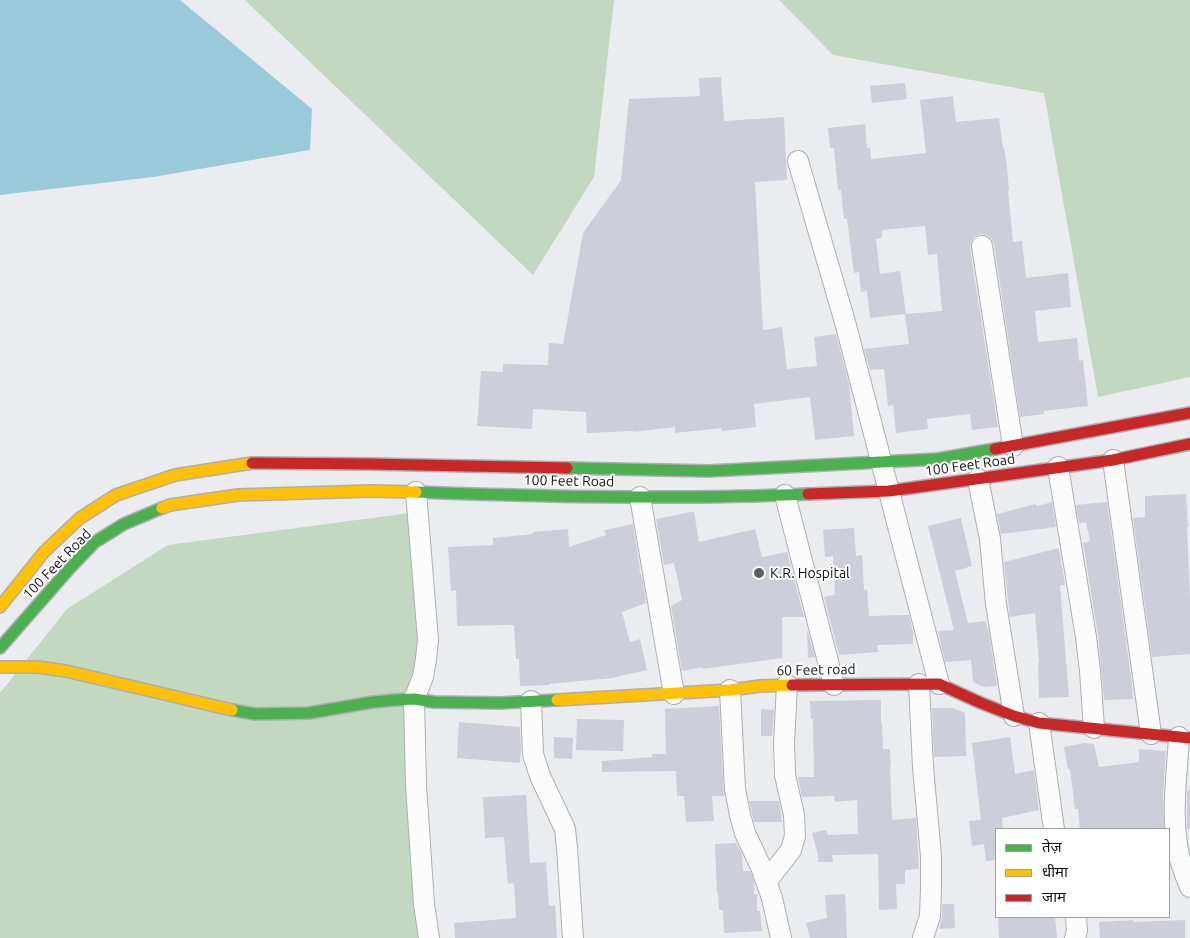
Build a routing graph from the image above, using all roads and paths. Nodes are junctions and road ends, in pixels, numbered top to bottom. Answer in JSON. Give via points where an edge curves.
{"nodes":[{"id":1,"x":798,"y":161,"type":"dead end"},
{"id":2,"x":982,"y":246,"type":"dead end"},
{"id":3,"x":1190,"y":413,"type":"edge"},
{"id":4,"x":1190,"y":444,"type":"edge"},
{"id":5,"x":1013,"y":446,"type":"junction"},
{"id":6,"x":1113,"y":460,"type":"junction"},
{"id":7,"x":882,"y":462,"type":"junction"},
{"id":8,"x":1058,"y":467,"type":"junction"},
{"id":9,"x":978,"y":479,"type":"junction"},
{"id":10,"x":889,"y":491,"type":"junction"},
{"id":11,"x":416,"y":492,"type":"junction"},
{"id":12,"x":785,"y":496,"type":"junction"},
{"id":13,"x":640,"y":498,"type":"junction"},
{"id":14,"x":0,"y":607,"type":"edge"},
{"id":15,"x":0,"y":648,"type":"edge"},
{"id":16,"x":0,"y":667,"type":"edge"},
{"id":17,"x":919,"y":684,"type":"junction"},
{"id":18,"x":939,"y":684,"type":"junction"},
{"id":19,"x":787,"y":685,"type":"junction"},
{"id":20,"x":834,"y":685,"type":"junction"},
{"id":21,"x":730,"y":690,"type":"junction"},
{"id":22,"x":674,"y":694,"type":"junction"},
{"id":23,"x":414,"y":699,"type":"junction"},
{"id":24,"x":531,"y":701,"type":"junction"},
{"id":25,"x":1014,"y":716,"type":"junction"},
{"id":26,"x":1039,"y":723,"type":"junction"},
{"id":27,"x":1094,"y":728,"type":"junction"},
{"id":28,"x":1151,"y":734,"type":"junction"},
{"id":29,"x":1184,"y":737,"type":"edge"},
{"id":30,"x":1054,"y":828,"type":"edge"},
{"id":31,"x":766,"y":882,"type":"junction"},
{"id":32,"x":1190,"y":887,"type":"edge"},
{"id":33,"x":1076,"y":918,"type":"edge"},
{"id":34,"x":429,"y":938,"type":"edge"},
{"id":35,"x":573,"y":938,"type":"edge"},
{"id":36,"x":781,"y":938,"type":"edge"},
{"id":37,"x":923,"y":938,"type":"edge"},
{"id":38,"x":1075,"y":938,"type":"edge"}],
"edges":[{"from":1,"to":7,"type":"street"},
{"from":2,"to":5,"type":"street"},
{"from":3,"to":5,"type":"street","name":"100 Feet Road"},
{"from":4,"to":6,"type":"street","name":"100 Feet Road"},
{"from":5,"to":7,"type":"street","name":"100 Feet Road","via":[[938,459]]},
{"from":6,"to":8,"type":"street","name":"100 Feet Road"},
{"from":6,"to":28,"type":"street"},
{"from":7,"to":10,"type":"street"},
{"from":7,"to":14,"type":"street","name":"100 Feet Road","via":[[709,471],[247,463],[175,475],[116,495],[80,518],[44,552]]},
{"from":8,"to":9,"type":"street","name":"100 Feet Road"},
{"from":8,"to":27,"type":"street","via":[[1086,636]]},
{"from":9,"to":10,"type":"street","name":"100 Feet Road"},
{"from":9,"to":25,"type":"street","via":[[990,539],[996,604]]},
{"from":10,"to":12,"type":"street","name":"100 Feet Road"},
{"from":10,"to":18,"type":"street"},
{"from":11,"to":13,"type":"street","name":"100 Feet Road"},
{"from":11,"to":15,"type":"street","name":"100 Feet Road","via":[[238,494],[170,505],[124,524],[95,542]]},
{"from":11,"to":23,"type":"street","via":[[428,640],[423,677]]},
{"from":12,"to":13,"type":"street","name":"100 Feet Road"},
{"from":12,"to":20,"type":"street"},
{"from":13,"to":22,"type":"street"},
{"from":16,"to":23,"type":"street","name":"60 Feet road","via":[[66,671],[255,714],[310,713]]},
{"from":17,"to":18,"type":"street","name":"60 Feet road"},
{"from":17,"to":20,"type":"street","name":"60 Feet road"},
{"from":17,"to":37,"type":"street","via":[[931,864],[930,916]]},
{"from":18,"to":25,"type":"street","name":"60 Feet road"},
{"from":19,"to":20,"type":"street","name":"60 Feet road"},
{"from":19,"to":21,"type":"street","name":"60 Feet road"},
{"from":19,"to":31,"type":"street","via":[[785,775],[796,836],[790,850]]},
{"from":21,"to":22,"type":"street","name":"60 Feet road"},
{"from":21,"to":31,"type":"street","via":[[738,806]]},
{"from":22,"to":24,"type":"street","name":"60 Feet road"},
{"from":23,"to":24,"type":"street","name":"60 Feet road","via":[[434,702]]},
{"from":23,"to":34,"type":"street","via":[[416,785]]},
{"from":24,"to":35,"type":"street","via":[[533,754],[565,829]]},
{"from":25,"to":26,"type":"street","name":"60 Feet road"},
{"from":26,"to":27,"type":"street","name":"60 Feet road"},
{"from":26,"to":30,"type":"street"},
{"from":27,"to":28,"type":"street","name":"60 Feet road"},
{"from":28,"to":29,"type":"street","name":"60 Feet road"},
{"from":29,"to":32,"type":"street","via":[[1175,827],[1183,871]]},
{"from":31,"to":36,"type":"street"},
{"from":33,"to":38,"type":"street"}]}
